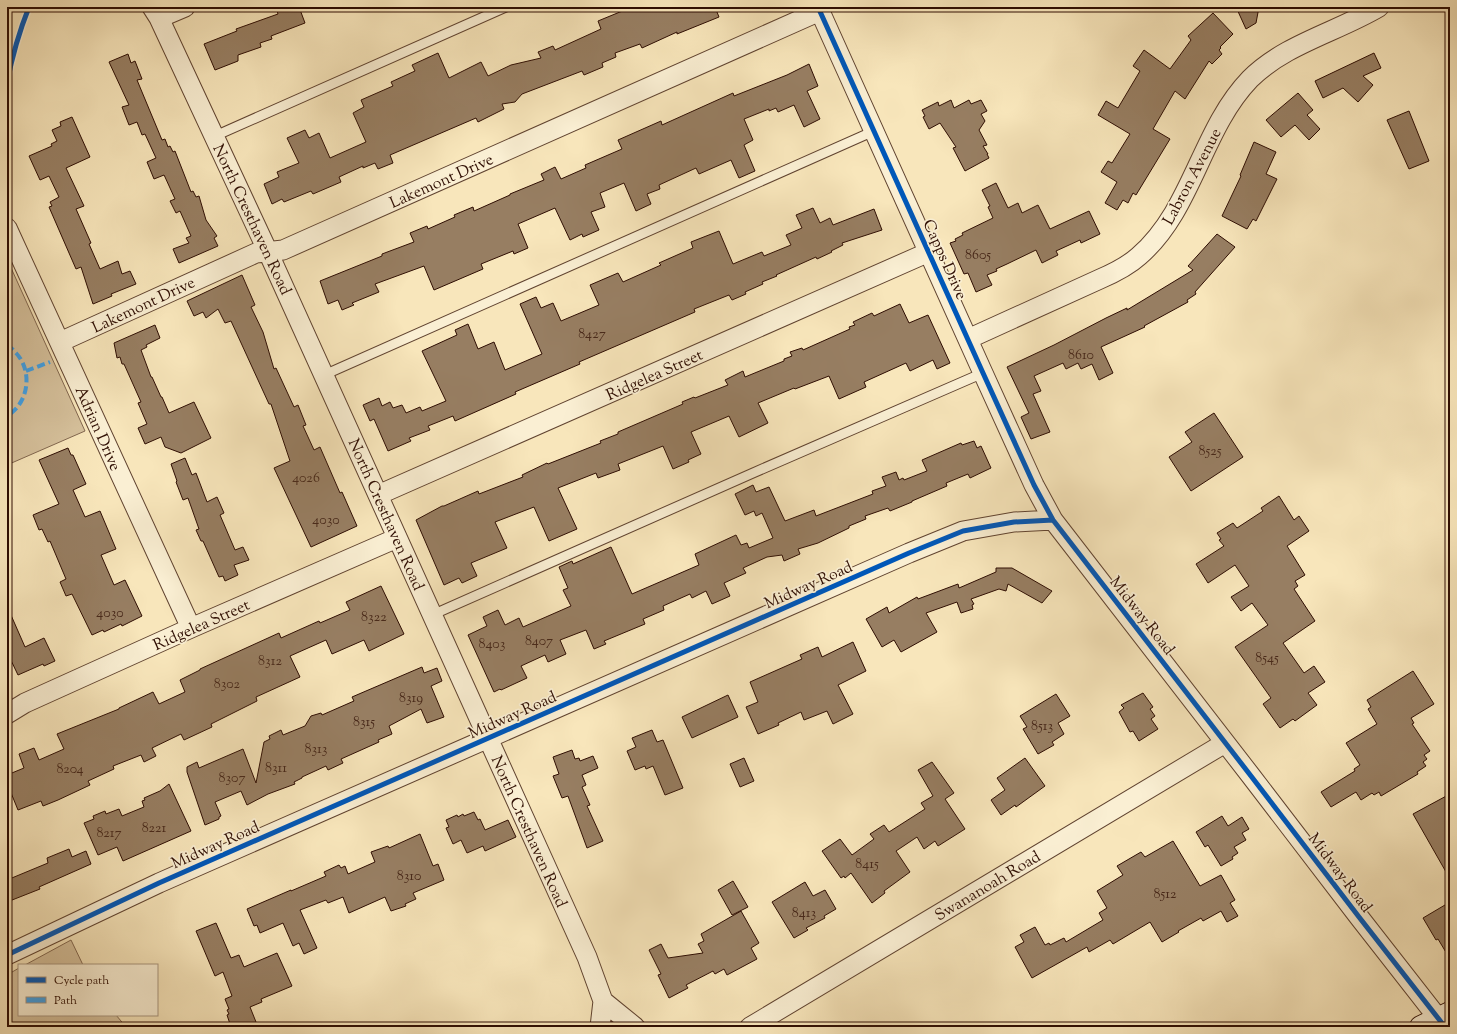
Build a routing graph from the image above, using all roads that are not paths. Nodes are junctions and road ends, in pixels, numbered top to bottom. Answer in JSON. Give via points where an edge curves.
{"nodes":[{"id":1,"x":185,"y":7,"type":"edge"},
{"id":2,"x":506,"y":7,"type":"edge"},
{"id":3,"x":1379,"y":7,"type":"edge"},
{"id":4,"x":819,"y":9,"type":"edge"},
{"id":5,"x":156,"y":13,"type":"edge"},
{"id":6,"x":874,"y":131,"type":"junction"},
{"id":7,"x":215,"y":136,"type":"junction"},
{"id":8,"x":7,"y":228,"type":"edge"},
{"id":9,"x":268,"y":252,"type":"junction"},
{"id":10,"x":929,"y":252,"type":"junction"},
{"id":11,"x":968,"y":339,"type":"junction"},
{"id":12,"x":60,"y":342,"type":"junction"},
{"id":13,"x":982,"y":373,"type":"junction"},
{"id":14,"x":324,"y":375,"type":"junction"},
{"id":15,"x":378,"y":495,"type":"junction"},
{"id":16,"x":1053,"y":520,"type":"junction"},
{"id":17,"x":397,"y":538,"type":"junction"},
{"id":18,"x":432,"y":615,"type":"junction"},
{"id":19,"x":191,"y":628,"type":"junction"},
{"id":20,"x":7,"y":714,"type":"edge"},
{"id":21,"x":488,"y":738,"type":"junction"},
{"id":22,"x":1225,"y":743,"type":"junction"},
{"id":23,"x":7,"y":955,"type":"edge"},
{"id":24,"x":602,"y":1000,"type":"junction"},
{"id":25,"x":1439,"y":1021,"type":"edge"},
{"id":26,"x":600,"y":1027,"type":"edge"},
{"id":27,"x":635,"y":1027,"type":"edge"},
{"id":28,"x":750,"y":1027,"type":"edge"}],
"edges":[{"from":1,"to":5,"type":"street"},
{"from":2,"to":7,"type":"lane"},
{"from":3,"to":11,"type":"street","name":"Labron Avenue","via":[[1290,50],[1270,62],[1250,79],[1222,117],[1172,216],[1139,256],[1120,270]]},
{"from":4,"to":6,"type":"street","name":"Capps Drive"},
{"from":4,"to":9,"type":"street","name":"Lakemont Drive","via":[[283,250]]},
{"from":5,"to":7,"type":"street","name":"North Cresthaven Road"},
{"from":6,"to":10,"type":"street","name":"Capps Drive"},
{"from":6,"to":14,"type":"lane"},
{"from":7,"to":9,"type":"street","name":"North Cresthaven Road"},
{"from":8,"to":12,"type":"street","name":"Adrian Drive"},
{"from":9,"to":12,"type":"street","name":"Lakemont Drive","via":[[256,253]]},
{"from":9,"to":14,"type":"street","name":"North Cresthaven Road"},
{"from":10,"to":11,"type":"street","name":"Capps Drive"},
{"from":10,"to":15,"type":"street","name":"Ridgelea Street"},
{"from":11,"to":13,"type":"street","name":"Capps Drive"},
{"from":12,"to":19,"type":"street","name":"Adrian Drive"},
{"from":13,"to":16,"type":"street","name":"Capps Drive"},
{"from":13,"to":18,"type":"lane"},
{"from":14,"to":15,"type":"street","name":"North Cresthaven Road"},
{"from":15,"to":17,"type":"street","name":"North Cresthaven Road"},
{"from":16,"to":21,"type":"street","name":"Midway Road","via":[[1014,522],[963,531]]},
{"from":16,"to":22,"type":"street","name":"Midway Road"},
{"from":17,"to":18,"type":"street","name":"North Cresthaven Road"},
{"from":17,"to":19,"type":"street","name":"Ridgelea Street"},
{"from":18,"to":21,"type":"street","name":"North Cresthaven Road"},
{"from":19,"to":20,"type":"street","name":"Ridgelea Street","via":[[25,703]]},
{"from":21,"to":23,"type":"street","name":"Midway Road","via":[[167,880]]},
{"from":21,"to":24,"type":"street","name":"North Cresthaven Road","via":[[587,957]]},
{"from":22,"to":25,"type":"street","name":"Midway Road"},
{"from":22,"to":28,"type":"street","name":"Swananoah Road"},
{"from":24,"to":26,"type":"street","name":"North Cresthaven Road"},
{"from":24,"to":27,"type":"street"}]}
